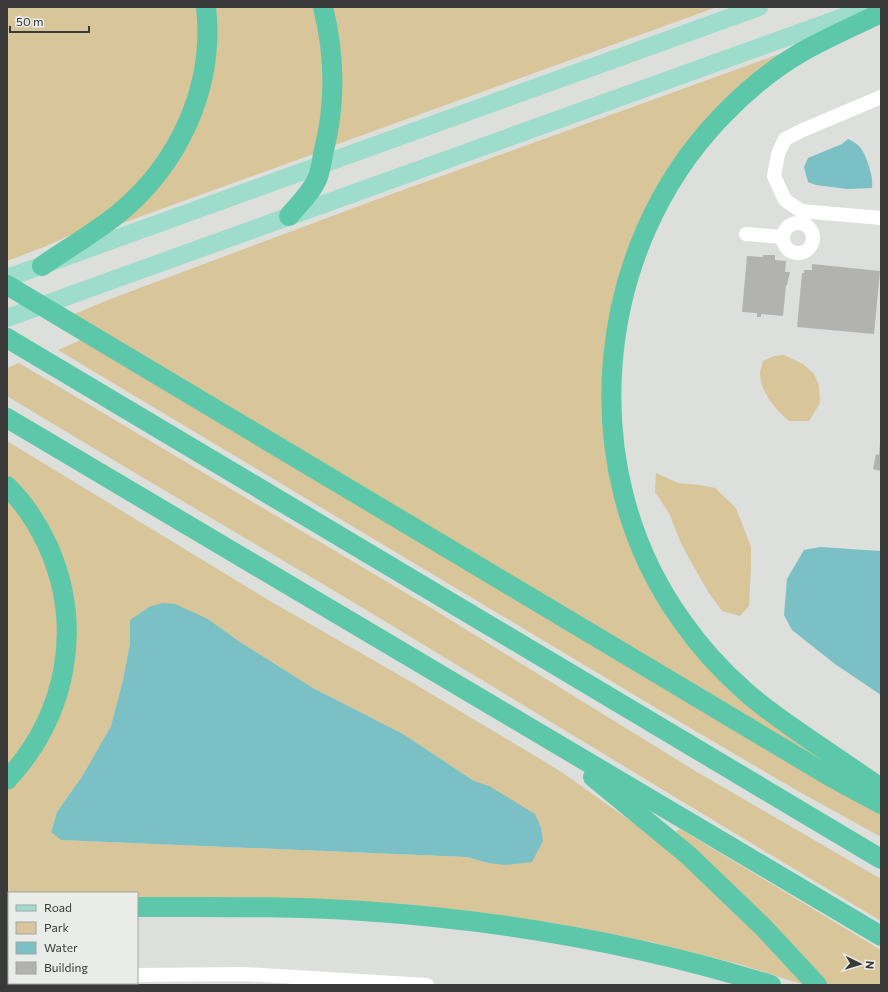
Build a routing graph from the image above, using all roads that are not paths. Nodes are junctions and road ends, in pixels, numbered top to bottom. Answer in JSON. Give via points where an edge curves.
{"nodes":[{"id":1,"x":206,"y":7,"type":"edge"},
{"id":2,"x":323,"y":7,"type":"edge"},
{"id":3,"x":759,"y":7,"type":"edge"},
{"id":4,"x":871,"y":7,"type":"edge"},
{"id":5,"x":881,"y":13,"type":"edge"},
{"id":6,"x":881,"y":97,"type":"edge"},
{"id":7,"x":321,"y":165,"type":"junction"},
{"id":8,"x":289,"y":216,"type":"junction"},
{"id":9,"x":800,"y":216,"type":"junction"},
{"id":10,"x":881,"y":218,"type":"edge"},
{"id":11,"x":746,"y":234,"type":"dead end"},
{"id":12,"x":782,"y":237,"type":"junction"},
{"id":13,"x":42,"y":266,"type":"junction"},
{"id":14,"x":7,"y":278,"type":"edge"},
{"id":15,"x":7,"y":285,"type":"edge"},
{"id":16,"x":7,"y":318,"type":"edge"},
{"id":17,"x":7,"y":338,"type":"edge"},
{"id":18,"x":7,"y":418,"type":"edge"},
{"id":19,"x":7,"y":486,"type":"edge"},
{"id":20,"x":546,"y":737,"type":"junction"},
{"id":21,"x":7,"y":780,"type":"edge"},
{"id":22,"x":881,"y":788,"type":"edge"},
{"id":23,"x":881,"y":804,"type":"edge"},
{"id":24,"x":807,"y":815,"type":"junction"},
{"id":25,"x":881,"y":853,"type":"edge"},
{"id":26,"x":881,"y":859,"type":"edge"},
{"id":27,"x":138,"y":907,"type":"edge"},
{"id":28,"x":881,"y":936,"type":"edge"},
{"id":29,"x":138,"y":975,"type":"edge"},
{"id":30,"x":427,"y":985,"type":"edge"},
{"id":31,"x":770,"y":985,"type":"edge"},
{"id":32,"x":817,"y":985,"type":"edge"}],
"edges":[{"from":1,"to":13,"type":"highway","via":[[207,48],[202,79],[187,126],[171,155],[147,187],[122,210]]},
{"from":2,"to":7,"type":"highway","via":[[333,69],[332,106]]},
{"from":3,"to":7,"type":"main road"},
{"from":4,"to":8,"type":"main road"},
{"from":5,"to":22,"type":"highway","via":[[820,42],[761,80],[721,117],[686,160],[648,223],[626,282],[614,343],[611,394],[619,474],[633,526],[653,572],[682,621],[723,670],[746,692],[769,711]]},
{"from":6,"to":9,"type":"street","via":[[785,139],[778,154],[774,176],[785,200]]},
{"from":7,"to":8,"type":"highway","via":[[312,187]]},
{"from":7,"to":13,"type":"main road"},
{"from":8,"to":16,"type":"main road"},
{"from":9,"to":10,"type":"street"},
{"from":9,"to":12,"type":"street","via":[[788,226]]},
{"from":9,"to":12,"type":"street","via":[[811,230],[813,240],[809,248],[801,253],[792,252],[785,246]]},
{"from":11,"to":12,"type":"street"},
{"from":13,"to":14,"type":"main road"},
{"from":15,"to":23,"type":"highway","via":[[817,769]]},
{"from":17,"to":24,"type":"highway"},
{"from":18,"to":20,"type":"highway"},
{"from":19,"to":21,"type":"highway","via":[[28,512],[52,555],[64,597],[67,637],[62,678],[46,723],[36,743]]},
{"from":20,"to":28,"type":"highway"},
{"from":20,"to":32,"type":"highway","via":[[688,855],[763,927]]},
{"from":24,"to":25,"type":"highway"},
{"from":24,"to":26,"type":"highway"},
{"from":27,"to":31,"type":"highway","via":[[362,911],[499,925],[618,946]]},
{"from":29,"to":30,"type":"street","via":[[244,974]]}]}
